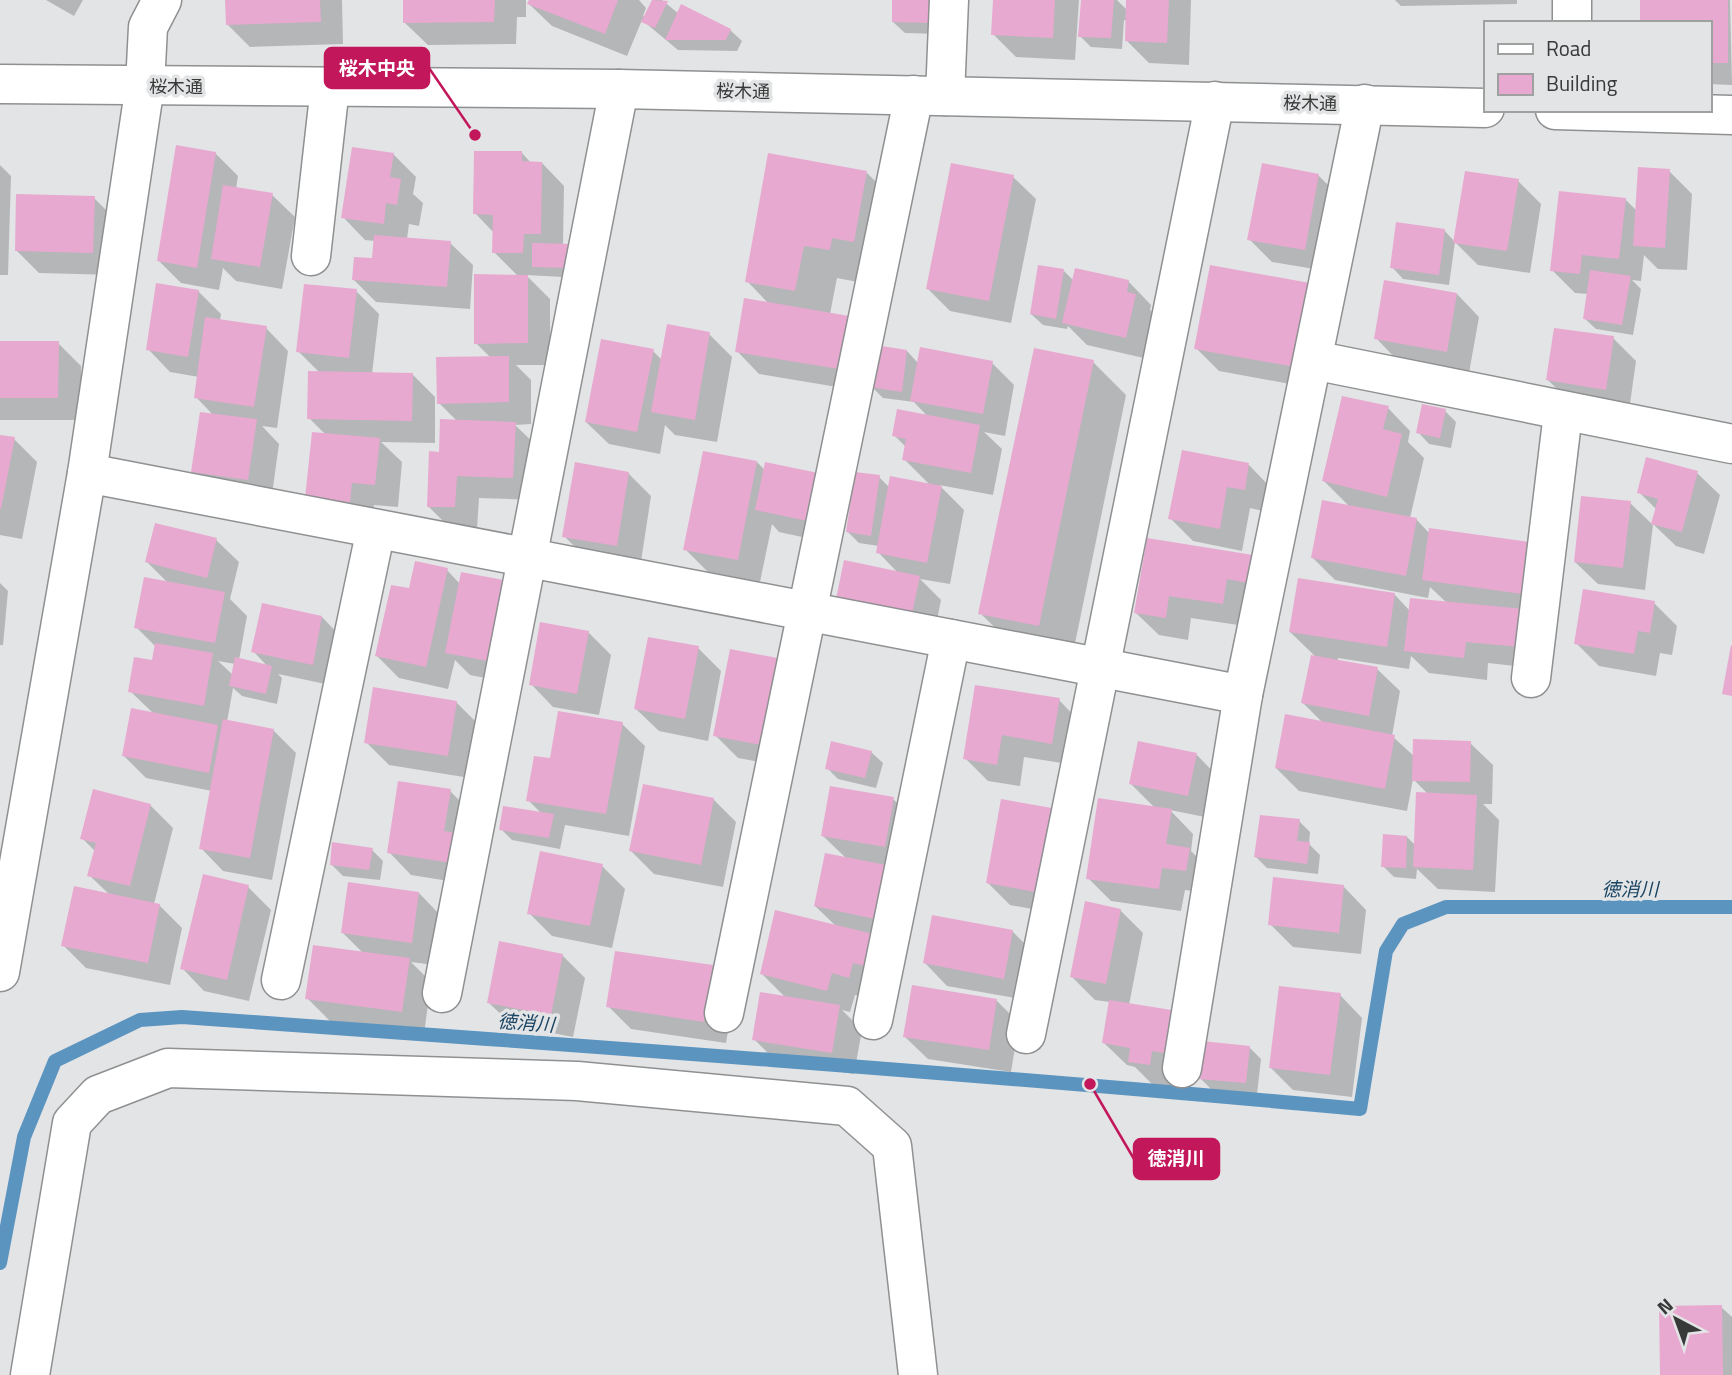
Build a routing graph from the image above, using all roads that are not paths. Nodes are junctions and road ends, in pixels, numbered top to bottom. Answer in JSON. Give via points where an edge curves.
{"nodes":[{"id":1,"x":162,"y":0,"type":"edge"},
{"id":2,"x":949,"y":0,"type":"edge"},
{"id":3,"x":1572,"y":0,"type":"edge"},
{"id":4,"x":1572,"y":21,"type":"edge"},
{"id":5,"x":0,"y":84,"type":"edge"},
{"id":6,"x":145,"y":85,"type":"junction"},
{"id":7,"x":330,"y":86,"type":"junction"},
{"id":8,"x":619,"y":89,"type":"junction"},
{"id":9,"x":929,"y":95,"type":"junction"},
{"id":10,"x":1215,"y":101,"type":"junction"},
{"id":11,"x":1364,"y":103,"type":"junction"},
{"id":12,"x":1484,"y":108,"type":"edge"},
{"id":13,"x":1611,"y":112,"type":"edge"},
{"id":14,"x":1732,"y":115,"type":"edge"},
{"id":15,"x":311,"y":256,"type":"dead end"},
{"id":16,"x":1313,"y":360,"type":"junction"},
{"id":17,"x":1563,"y":413,"type":"junction"},
{"id":18,"x":1732,"y":444,"type":"edge"},
{"id":19,"x":87,"y":473,"type":"junction"},
{"id":20,"x":376,"y":529,"type":"junction"},
{"id":21,"x":528,"y":558,"type":"junction"},
{"id":22,"x":807,"y":611,"type":"junction"},
{"id":23,"x":951,"y":639,"type":"junction"},
{"id":24,"x":1102,"y":668,"type":"junction"},
{"id":25,"x":1531,"y":678,"type":"dead end"},
{"id":26,"x":1243,"y":695,"type":"junction"},
{"id":27,"x":0,"y":972,"type":"edge"},
{"id":28,"x":281,"y":979,"type":"dead end"},
{"id":29,"x":442,"y":993,"type":"dead end"},
{"id":30,"x":724,"y":1013,"type":"dead end"},
{"id":31,"x":873,"y":1020,"type":"dead end"},
{"id":32,"x":1026,"y":1034,"type":"dead end"},
{"id":33,"x":1182,"y":1068,"type":"dead end"},
{"id":34,"x":30,"y":1375,"type":"edge"},
{"id":35,"x":918,"y":1375,"type":"edge"}],
"edges":[{"from":1,"to":6,"type":"street","via":[[148,27]]},
{"from":2,"to":9,"type":"street"},
{"from":3,"to":4,"type":"street"},
{"from":5,"to":6,"type":"street","name":"桜木通"},
{"from":6,"to":7,"type":"street","name":"桜木通"},
{"from":6,"to":19,"type":"street"},
{"from":7,"to":8,"type":"street","name":"桜木通"},
{"from":7,"to":15,"type":"street"},
{"from":8,"to":9,"type":"street","name":"桜木通"},
{"from":8,"to":21,"type":"street"},
{"from":9,"to":10,"type":"street","name":"桜木通"},
{"from":9,"to":22,"type":"street"},
{"from":10,"to":11,"type":"street","name":"桜木通"},
{"from":10,"to":24,"type":"street"},
{"from":11,"to":12,"type":"street","name":"桜木通"},
{"from":11,"to":16,"type":"street"},
{"from":13,"to":14,"type":"street"},
{"from":16,"to":17,"type":"street"},
{"from":16,"to":26,"type":"street"},
{"from":17,"to":18,"type":"street"},
{"from":17,"to":25,"type":"street"},
{"from":19,"to":20,"type":"street"},
{"from":19,"to":27,"type":"street"},
{"from":20,"to":21,"type":"street"},
{"from":20,"to":28,"type":"street"},
{"from":21,"to":22,"type":"street"},
{"from":21,"to":29,"type":"street"},
{"from":22,"to":23,"type":"street"},
{"from":22,"to":30,"type":"street"},
{"from":23,"to":24,"type":"street"},
{"from":23,"to":31,"type":"street"},
{"from":24,"to":26,"type":"street"},
{"from":24,"to":32,"type":"street"},
{"from":26,"to":33,"type":"street"},
{"from":34,"to":35,"type":"street","via":[[72,1123],[98,1095],[168,1068],[577,1081],[846,1106],[892,1146]]}]}
